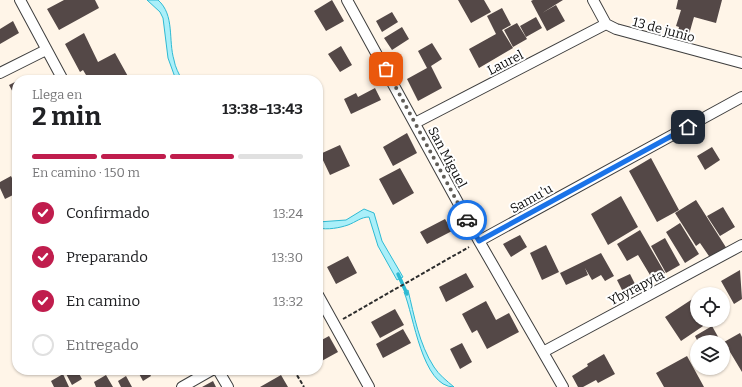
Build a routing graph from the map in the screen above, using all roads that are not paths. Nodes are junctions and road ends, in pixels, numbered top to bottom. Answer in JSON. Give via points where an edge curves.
{"nodes":[{"id":1,"x":20,"y":0,"type":"edge"},
{"id":2,"x":593,"y":0,"type":"edge"},
{"id":3,"x":349,"y":1,"type":"edge"},
{"id":4,"x":606,"y":24,"type":"junction"},
{"id":5,"x":46,"y":50,"type":"junction"},
{"id":6,"x":742,"y":63,"type":"edge"},
{"id":7,"x":0,"y":73,"type":"edge"},
{"id":8,"x":60,"y":75,"type":"edge"},
{"id":9,"x":742,"y":97,"type":"edge"},
{"id":10,"x":415,"y":123,"type":"junction"},
{"id":11,"x":479,"y":241,"type":"junction"},
{"id":12,"x":742,"y":245,"type":"edge"},
{"id":13,"x":323,"y":304,"type":"edge"},
{"id":14,"x":543,"y":352,"type":"junction"},
{"id":15,"x":203,"y":375,"type":"edge"},
{"id":16,"x":221,"y":375,"type":"edge"},
{"id":17,"x":182,"y":387,"type":"edge"},
{"id":18,"x":228,"y":387,"type":"edge"},
{"id":19,"x":369,"y":387,"type":"edge"},
{"id":20,"x":564,"y":387,"type":"edge"}],
"edges":[{"from":1,"to":5,"type":"street"},
{"from":2,"to":4,"type":"street"},
{"from":3,"to":10,"type":"street","name":"San Miguel"},
{"from":4,"to":6,"type":"street","name":"13 de junio","via":[[641,37]]},
{"from":4,"to":10,"type":"street","name":"Laurel"},
{"from":5,"to":7,"type":"street"},
{"from":5,"to":8,"type":"street"},
{"from":9,"to":11,"type":"street","name":"Samu'u"},
{"from":10,"to":11,"type":"street","name":"San Miguel"},
{"from":11,"to":14,"type":"street","name":"San Miguel"},
{"from":12,"to":14,"type":"street","name":"Ybyrapyta"},
{"from":13,"to":19,"type":"street"},
{"from":14,"to":20,"type":"street","name":"San Miguel"},
{"from":15,"to":17,"type":"street"},
{"from":16,"to":18,"type":"street"}]}
